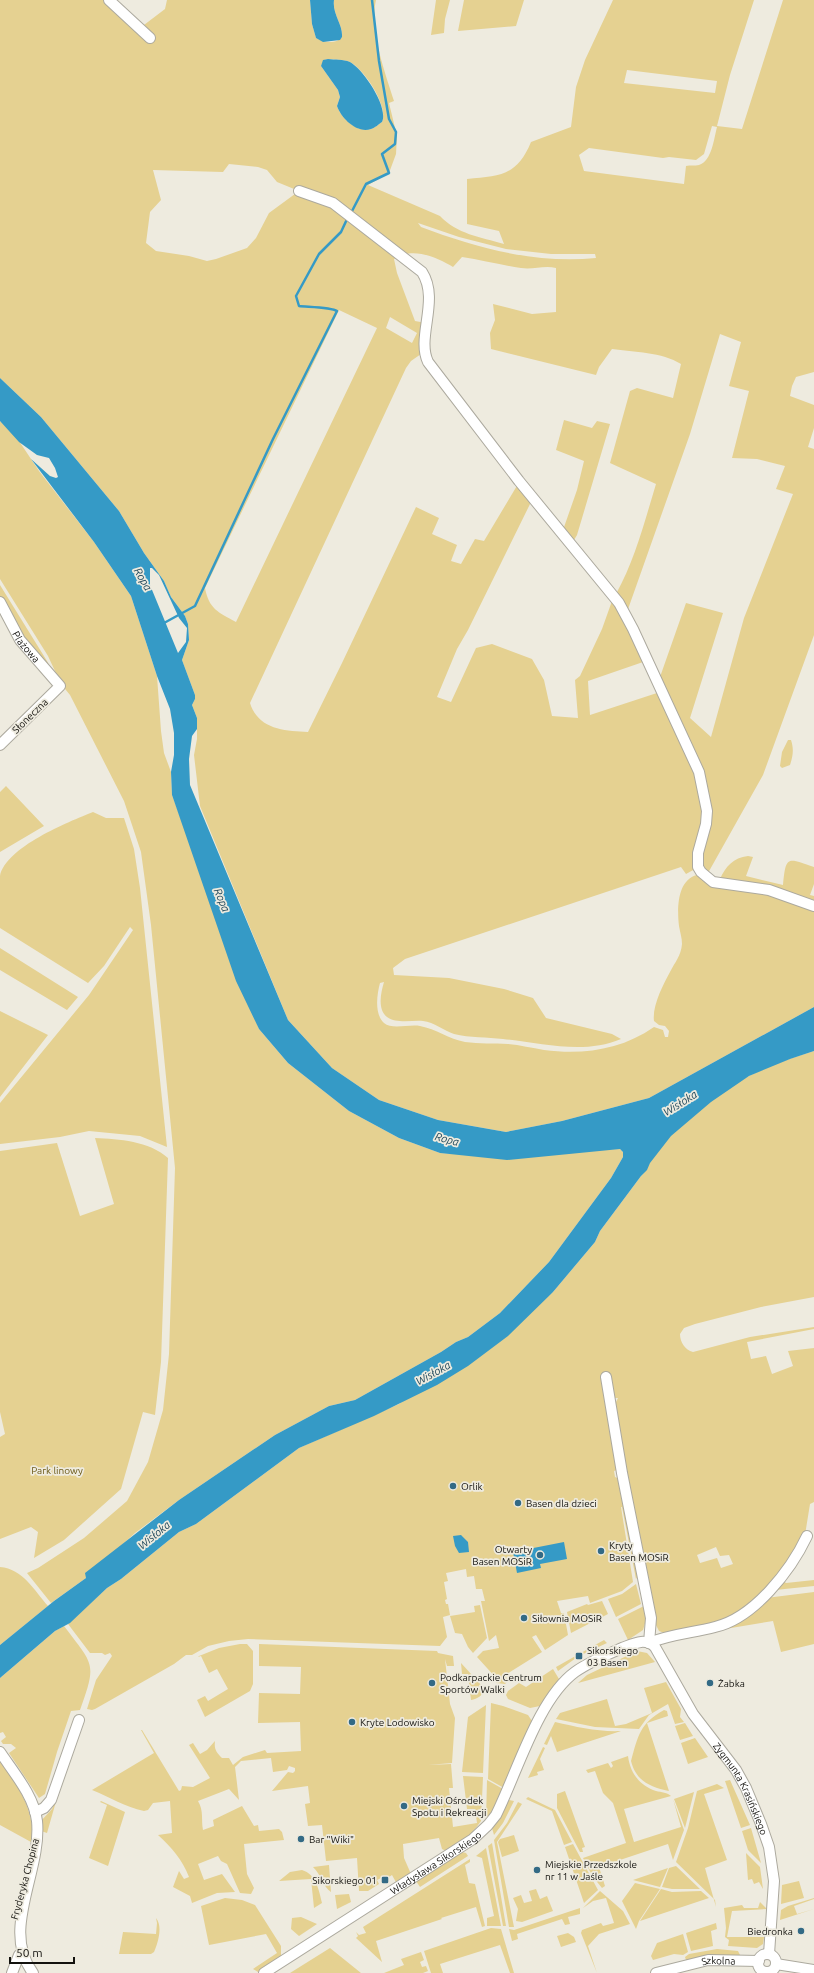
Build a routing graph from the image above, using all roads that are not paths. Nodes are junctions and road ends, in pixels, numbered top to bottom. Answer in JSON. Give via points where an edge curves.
{"nodes":[{"id":1,"x":109,"y":0,"type":"edge"},
{"id":2,"x":150,"y":38,"type":"dead end"},
{"id":3,"x":299,"y":190,"type":"dead end"},
{"id":4,"x":0,"y":602,"type":"edge"},
{"id":5,"x":60,"y":686,"type":"joint"},
{"id":6,"x":0,"y":745,"type":"edge"},
{"id":7,"x":814,"y":906,"type":"edge"},
{"id":8,"x":606,"y":1377,"type":"dead end"},
{"id":9,"x":807,"y":1536,"type":"dead end"},
{"id":10,"x":649,"y":1643,"type":"junction"},
{"id":11,"x":80,"y":1720,"type":"dead end"},
{"id":12,"x":2,"y":1754,"type":"edge"},
{"id":13,"x":35,"y":1812,"type":"junction"},
{"id":14,"x":769,"y":1954,"type":"junction"},
{"id":15,"x":19,"y":1955,"type":"junction"},
{"id":16,"x":759,"y":1961,"type":"junction"},
{"id":17,"x":776,"y":1964,"type":"junction"},
{"id":18,"x":814,"y":1970,"type":"edge"},
{"id":19,"x":767,"y":1972,"type":"edge"},
{"id":20,"x":12,"y":1973,"type":"edge"},
{"id":21,"x":33,"y":1973,"type":"edge"},
{"id":22,"x":264,"y":1973,"type":"edge"},
{"id":23,"x":656,"y":1973,"type":"edge"}],
"edges":[{"from":1,"to":2,"type":"street"},
{"from":3,"to":7,"type":"street","via":[[328,201],[422,272],[428,288],[429,311],[424,350],[428,362],[519,482],[619,603],[699,772],[707,811],[698,853],[698,867],[701,872],[714,882],[769,890]]},
{"from":4,"to":5,"type":"street","name":"Plażowa","via":[[20,640]]},
{"from":5,"to":6,"type":"street","name":"Słoneczna"},
{"from":8,"to":10,"type":"street","via":[[650,1618]]},
{"from":9,"to":10,"type":"street","name":"Władysława Sikorskiego","via":[[797,1556],[779,1580],[761,1599],[733,1620],[715,1628],[679,1633]]},
{"from":10,"to":14,"type":"street","name":"Zygmunta Krasińskiego","via":[[657,1650],[693,1714],[736,1770],[759,1817],[769,1847],[774,1881]]},
{"from":10,"to":22,"type":"street","name":"Władysława Sikorskiego","via":[[636,1642],[589,1664],[575,1672],[558,1688],[545,1708],[496,1815],[473,1839]]},
{"from":11,"to":13,"type":"street","via":[[51,1800],[44,1808]]},
{"from":12,"to":13,"type":"street"},
{"from":13,"to":15,"type":"street","name":"Fryderyka Chopina","via":[[36,1842],[14,1923],[13,1937]]},
{"from":14,"to":16,"type":"street","via":[[764,1955]]},
{"from":14,"to":17,"type":"street","via":[[775,1959]]},
{"from":15,"to":20,"type":"street"},
{"from":15,"to":21,"type":"street","name":"Fryderyka Chopina"},
{"from":16,"to":19,"type":"street","via":[[760,1967]]},
{"from":16,"to":23,"type":"street","name":"Szkolna","via":[[712,1959]]},
{"from":17,"to":18,"type":"street"},
{"from":17,"to":19,"type":"street","via":[[773,1970]]}]}
